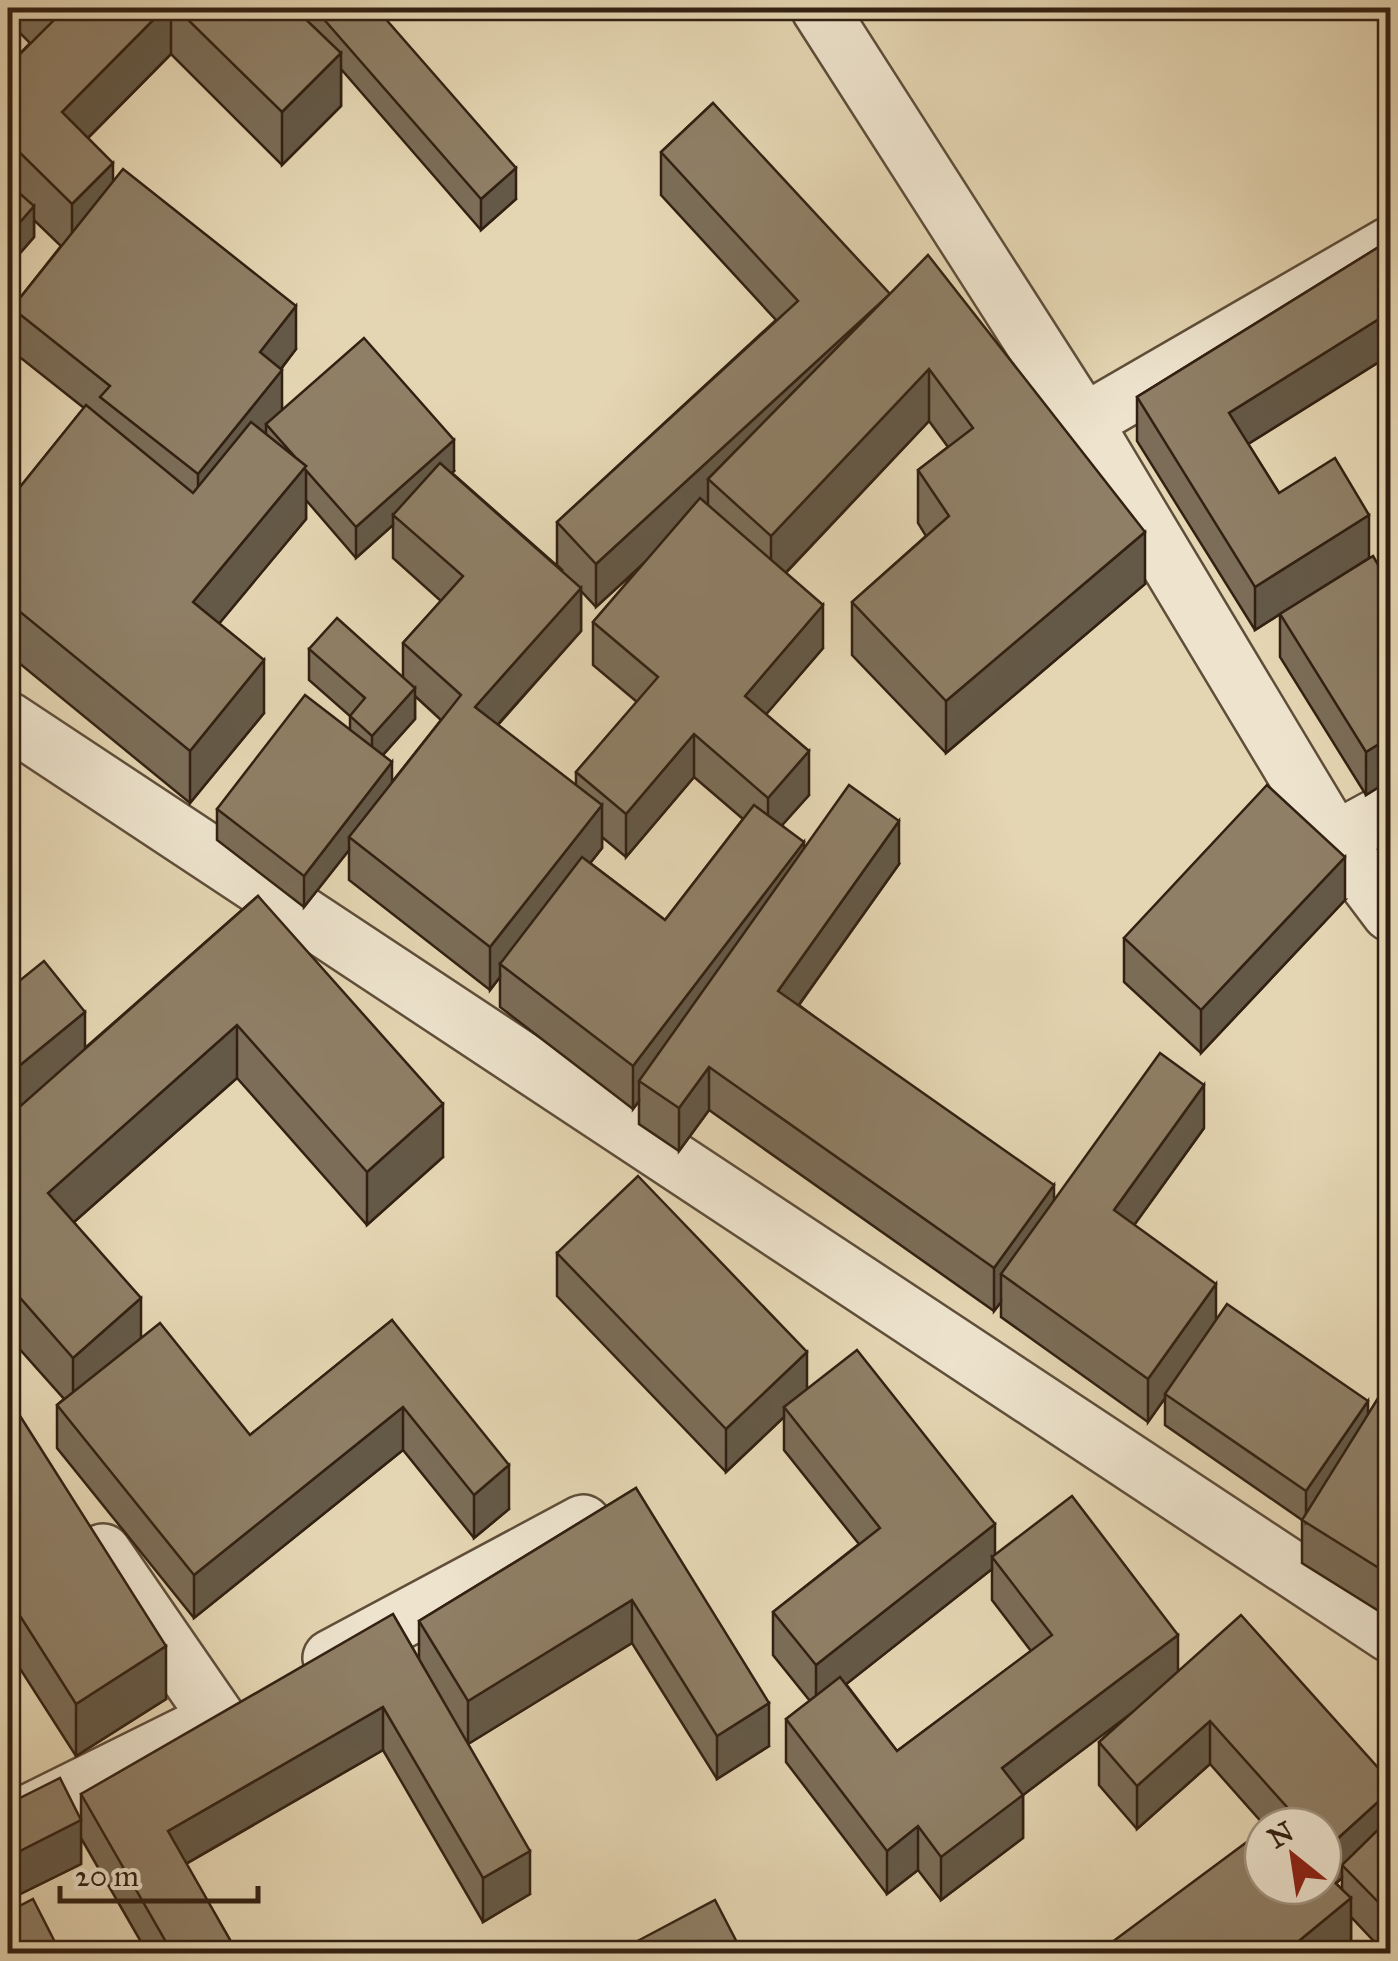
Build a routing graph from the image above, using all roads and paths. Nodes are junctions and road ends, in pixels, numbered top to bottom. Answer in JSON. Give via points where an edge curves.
{"nodes":[{"id":1,"x":819,"y":8,"type":"edge"},
{"id":2,"x":1390,"y":245,"type":"edge"},
{"id":3,"x":1084,"y":422,"type":"junction"},
{"id":4,"x":8,"y":720,"type":"edge"},
{"id":5,"x":1390,"y":810,"type":"edge"},
{"id":6,"x":1335,"y":840,"type":"junction"},
{"id":7,"x":1390,"y":913,"type":"edge"},
{"id":8,"x":74,"y":1510,"type":"edge"},
{"id":9,"x":584,"y":1523,"type":"edge"},
{"id":10,"x":1390,"y":1634,"type":"edge"},
{"id":11,"x":218,"y":1718,"type":"junction"},
{"id":12,"x":8,"y":1824,"type":"edge"}],
"edges":[{"from":1,"to":3,"type":"street"},
{"from":2,"to":3,"type":"street"},
{"from":3,"to":6,"type":"street"},
{"from":4,"to":10,"type":"street"},
{"from":5,"to":6,"type":"street"},
{"from":6,"to":7,"type":"street"},
{"from":8,"to":11,"type":"street"},
{"from":9,"to":11,"type":"street"},
{"from":11,"to":12,"type":"street"}]}
